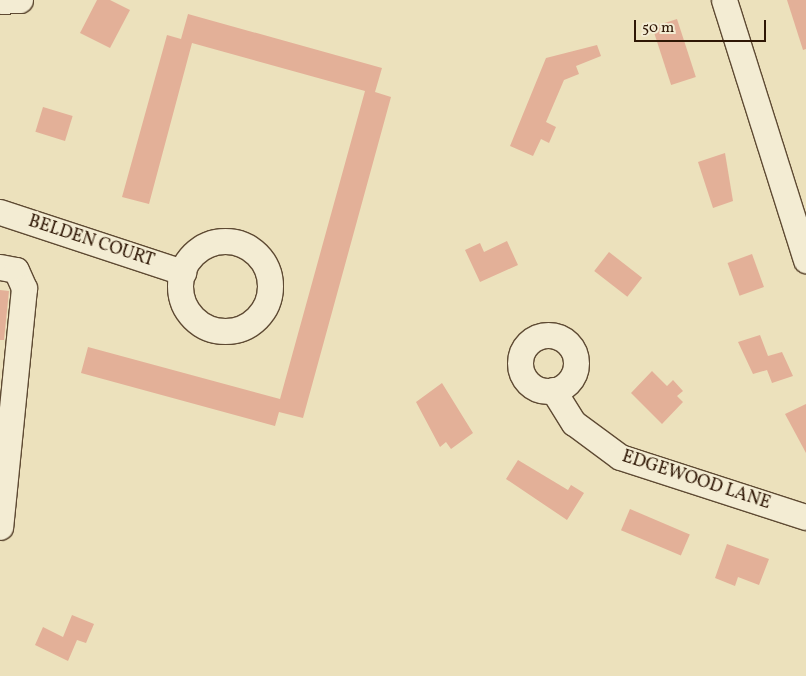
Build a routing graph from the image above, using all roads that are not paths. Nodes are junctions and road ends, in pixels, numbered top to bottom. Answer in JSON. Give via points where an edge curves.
{"nodes":[{"id":1,"x":20,"y":0,"type":"edge"},
{"id":2,"x":724,"y":0,"type":"edge"},
{"id":3,"x":0,"y":1,"type":"edge"},
{"id":4,"x":0,"y":212,"type":"edge"},
{"id":5,"x":806,"y":260,"type":"edge"},
{"id":6,"x":0,"y":267,"type":"edge"},
{"id":7,"x":183,"y":272,"type":"dead end"},
{"id":8,"x":553,"y":390,"type":"dead end"},
{"id":9,"x":3,"y":484,"type":"edge"},
{"id":10,"x":806,"y":517,"type":"edge"},
{"id":11,"x":0,"y":527,"type":"edge"}],
"edges":[{"from":1,"to":3,"type":"street"},
{"from":2,"to":5,"type":"street"},
{"from":4,"to":7,"type":"street","name":"BELDEN COURT"},
{"from":6,"to":9,"type":"street","via":[[16,270],[24,288]]},
{"from":8,"to":10,"type":"street","name":"EDGEWOOD LANE","via":[[574,423],[620,457]]},
{"from":9,"to":11,"type":"street"}]}
